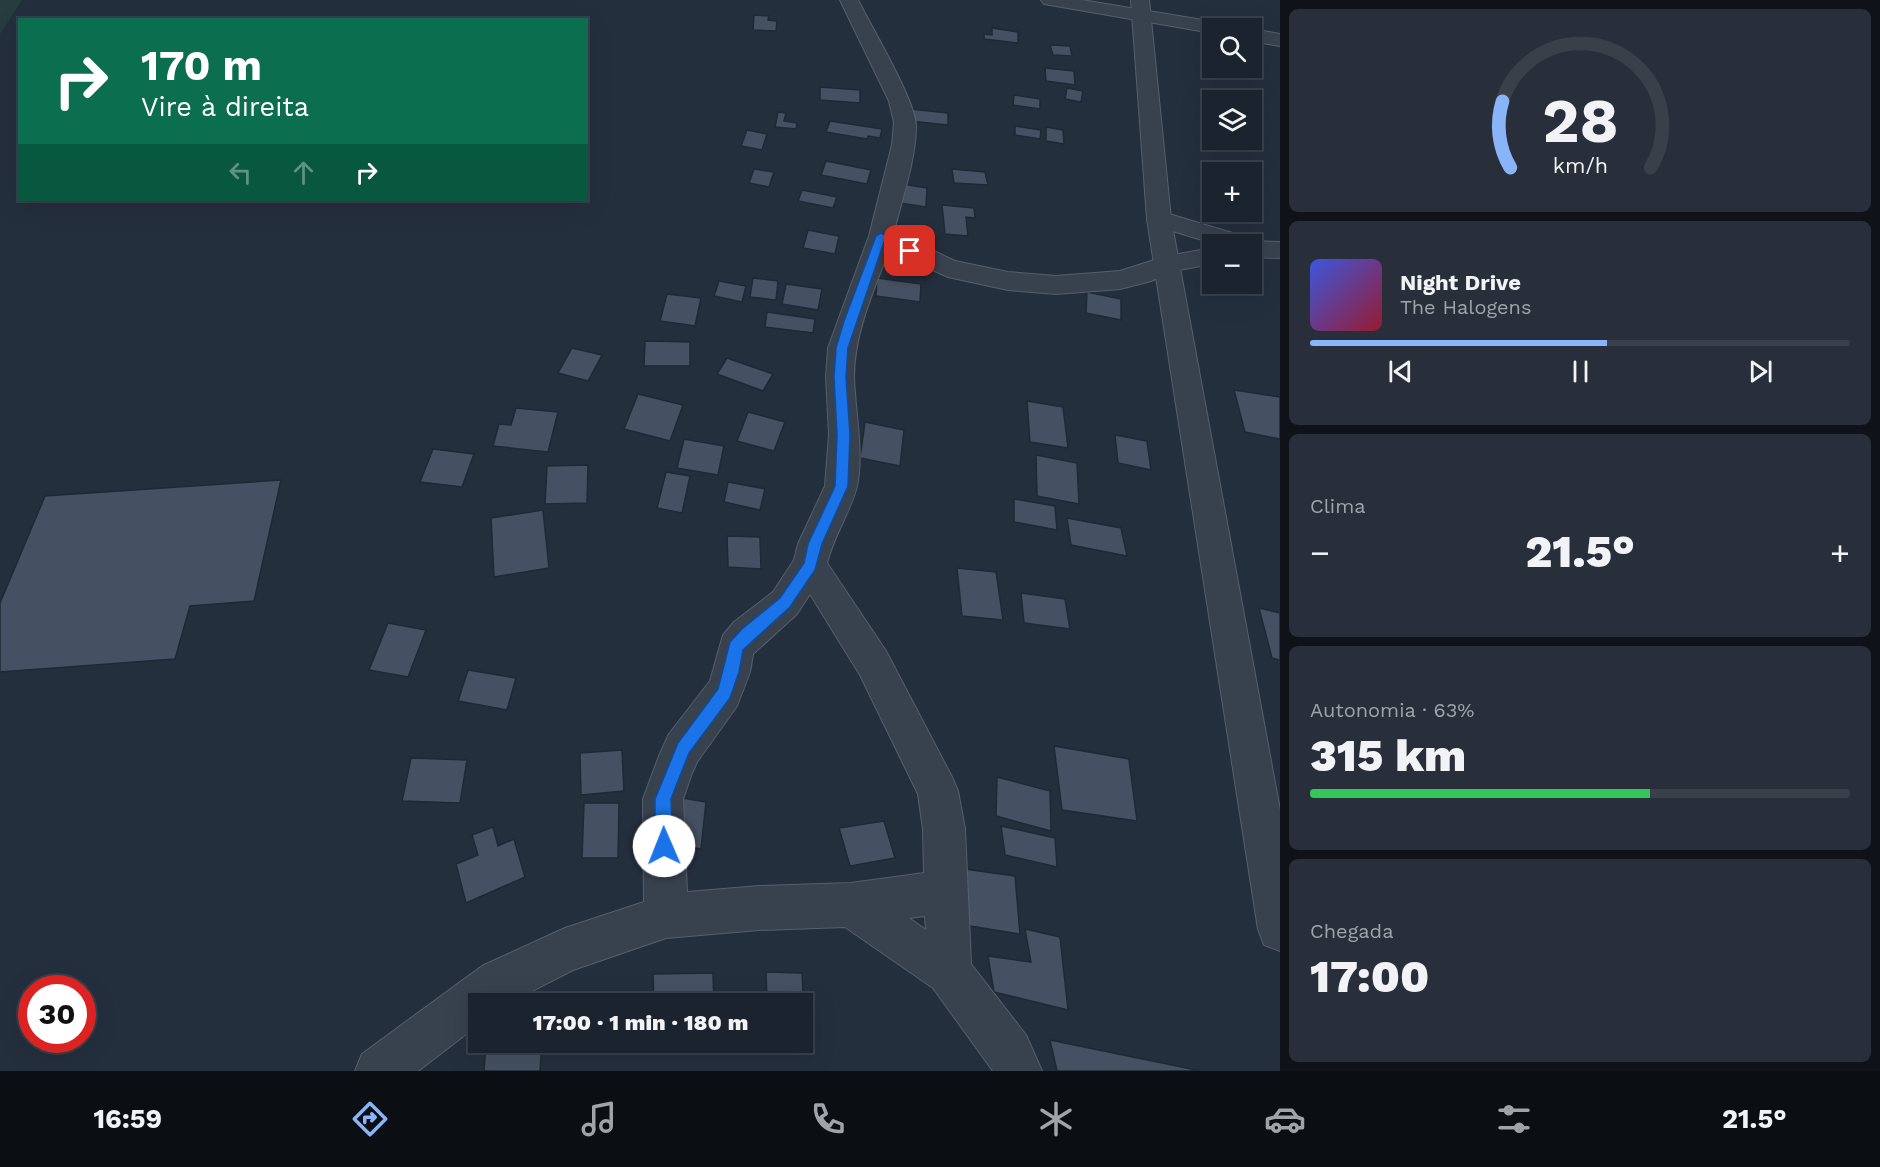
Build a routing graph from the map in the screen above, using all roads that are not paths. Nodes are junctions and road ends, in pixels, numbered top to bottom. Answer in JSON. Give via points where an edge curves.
{"nodes":[{"id":1,"x":849,"y":0,"type":"edge"},
{"id":2,"x":1050,"y":0,"type":"edge"},
{"id":3,"x":1141,"y":8,"type":"edge"},
{"id":4,"x":1202,"y":24,"type":"edge"},
{"id":5,"x":1262,"y":37,"type":"edge"},
{"id":6,"x":1280,"y":40,"type":"edge"},
{"id":7,"x":1159,"y":219,"type":"junction"},
{"id":8,"x":1205,"y":234,"type":"edge"},
{"id":9,"x":881,"y":236,"type":"junction"},
{"id":10,"x":1262,"y":249,"type":"edge"},
{"id":11,"x":1280,"y":250,"type":"edge"},
{"id":12,"x":1202,"y":258,"type":"edge"},
{"id":13,"x":1167,"y":264,"type":"junction"},
{"id":14,"x":810,"y":565,"type":"junction"},
{"id":15,"x":945,"y":892,"type":"junction"},
{"id":16,"x":851,"y":905,"type":"junction"},
{"id":17,"x":666,"y":916,"type":"junction"},
{"id":18,"x":1280,"y":929,"type":"edge"},
{"id":19,"x":949,"y":972,"type":"junction"},
{"id":20,"x":379,"y":1071,"type":"edge"},
{"id":21,"x":1018,"y":1071,"type":"edge"}],
"edges":[{"from":1,"to":9,"type":"street","via":[[899,101],[905,122]]},
{"from":2,"to":3,"type":"street"},
{"from":3,"to":4,"type":"street"},
{"from":3,"to":7,"type":"street"},
{"from":5,"to":6,"type":"street"},
{"from":7,"to":8,"type":"street"},
{"from":7,"to":13,"type":"street"},
{"from":9,"to":13,"type":"street","via":[[948,268],[1056,285],[1120,280]]},
{"from":9,"to":14,"type":"street","via":[[842,348],[841,486],[815,544]]},
{"from":10,"to":11,"type":"street"},
{"from":12,"to":13,"type":"street"},
{"from":13,"to":18,"type":"street"},
{"from":14,"to":15,"type":"street","via":[[873,663],[939,791]]},
{"from":14,"to":17,"type":"street","via":[[785,603],[736,647],[724,693],[683,748],[673,770],[663,799]]},
{"from":15,"to":16,"type":"street"},
{"from":15,"to":19,"type":"street"},
{"from":16,"to":17,"type":"street"},
{"from":16,"to":19,"type":"street"},
{"from":17,"to":20,"type":"street","via":[[566,950],[498,982]]},
{"from":19,"to":21,"type":"street","via":[[1009,1052]]}]}
